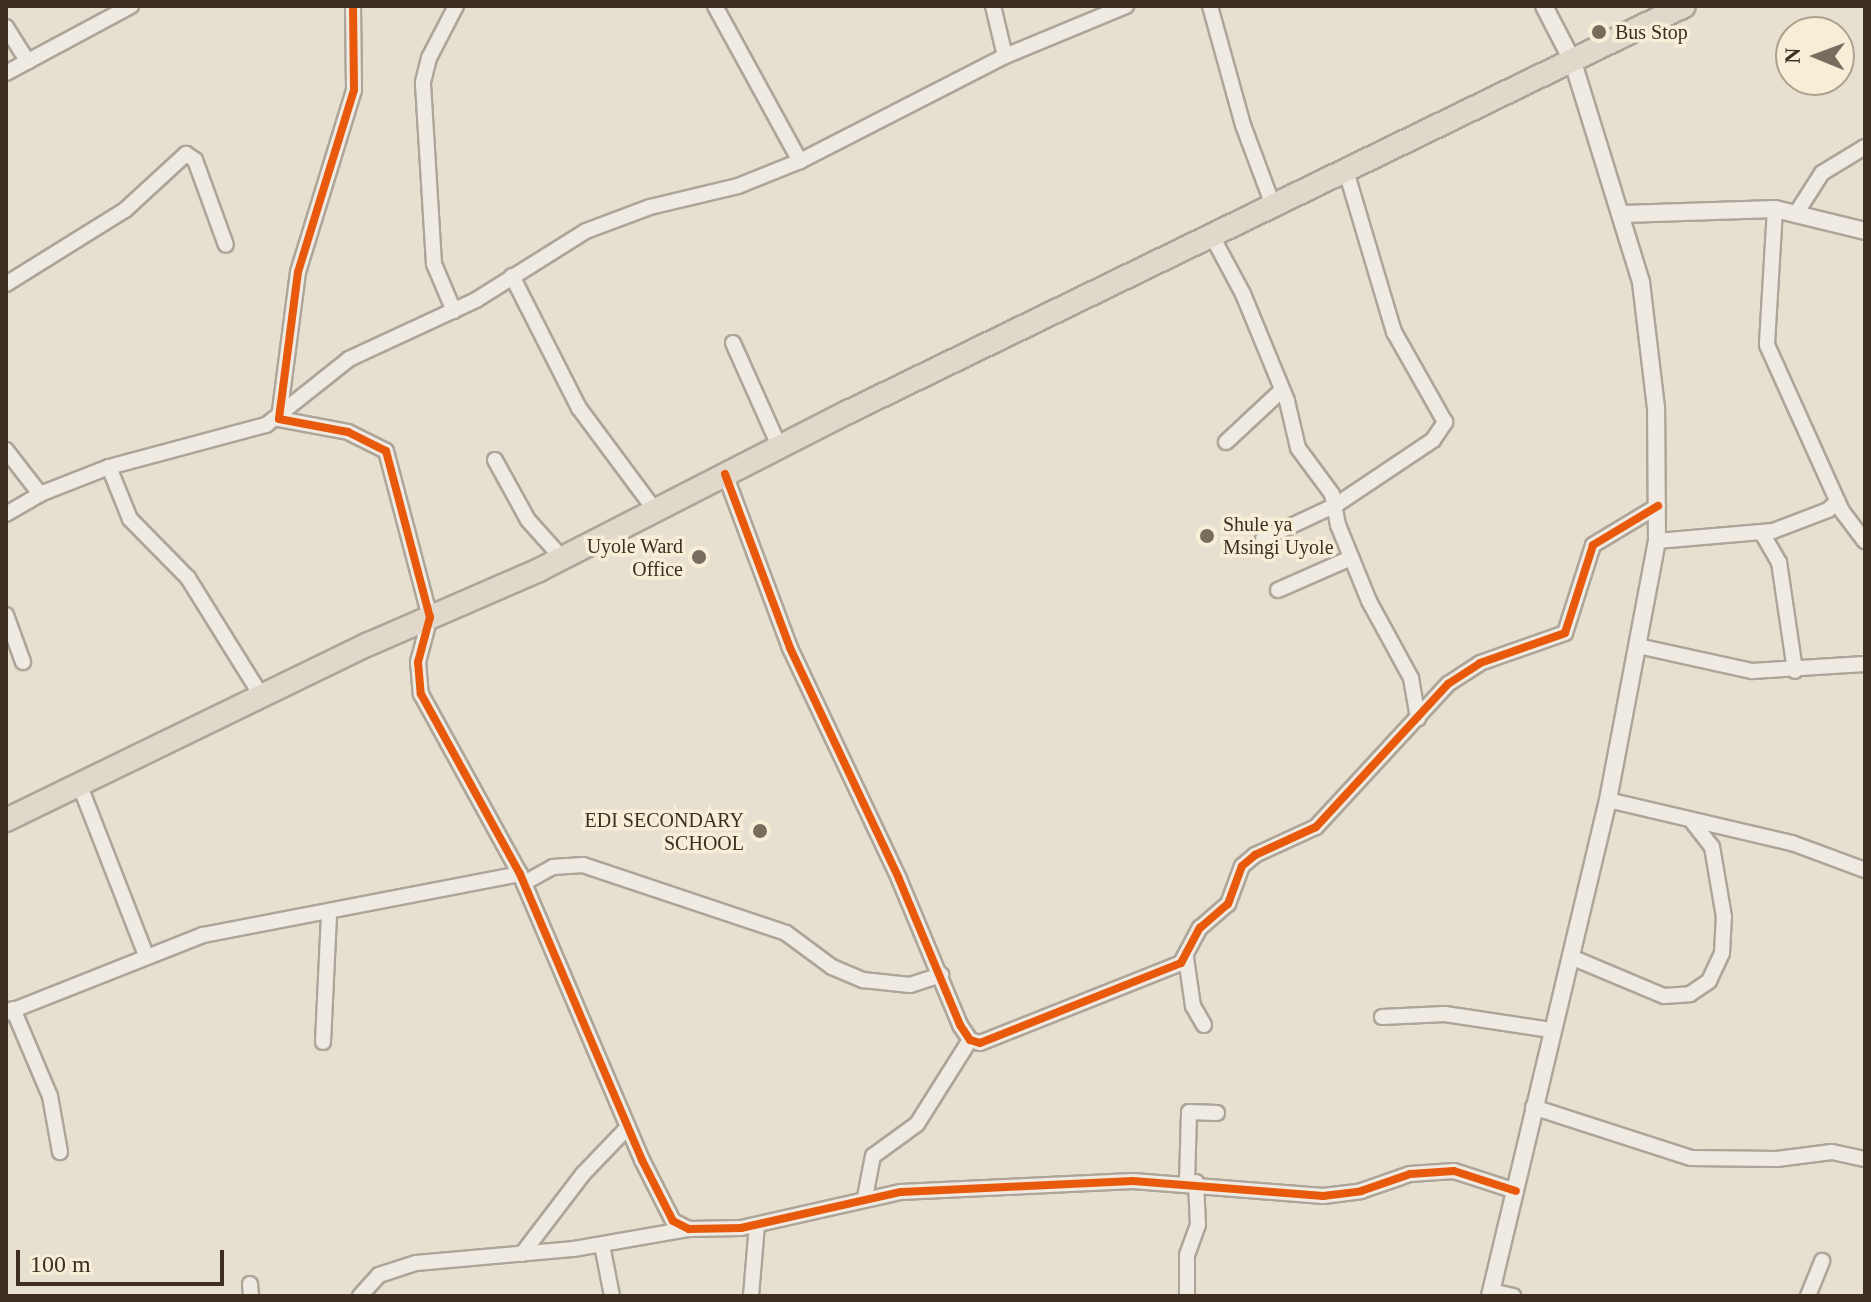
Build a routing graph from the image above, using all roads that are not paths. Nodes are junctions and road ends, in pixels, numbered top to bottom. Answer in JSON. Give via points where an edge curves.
{"nodes":[{"id":1,"x":131,"y":6,"type":"edge"},
{"id":2,"x":353,"y":6,"type":"edge"},
{"id":3,"x":456,"y":6,"type":"edge"},
{"id":4,"x":715,"y":6,"type":"edge"},
{"id":5,"x":993,"y":6,"type":"edge"},
{"id":6,"x":1126,"y":6,"type":"edge"},
{"id":7,"x":1210,"y":6,"type":"edge"},
{"id":8,"x":1544,"y":6,"type":"edge"},
{"id":9,"x":1684,"y":6,"type":"edge"},
{"id":10,"x":6,"y":27,"type":"edge"},
{"id":11,"x":1005,"y":56,"type":"junction"},
{"id":12,"x":28,"y":62,"type":"junction"},
{"id":13,"x":1573,"y":62,"type":"junction"},
{"id":14,"x":6,"y":73,"type":"edge"},
{"id":15,"x":1865,"y":147,"type":"edge"},
{"id":16,"x":800,"y":161,"type":"junction"},
{"id":17,"x":1346,"y":171,"type":"junction"},
{"id":18,"x":1274,"y":208,"type":"junction"},
{"id":19,"x":1775,"y":209,"type":"junction"},
{"id":20,"x":1797,"y":212,"type":"junction"},
{"id":21,"x":1623,"y":214,"type":"junction"},
{"id":22,"x":1865,"y":231,"type":"edge"},
{"id":23,"x":1213,"y":238,"type":"junction"},
{"id":24,"x":226,"y":245,"type":"dead end"},
{"id":25,"x":512,"y":276,"type":"junction"},
{"id":26,"x":6,"y":284,"type":"edge"},
{"id":27,"x":454,"y":311,"type":"junction"},
{"id":28,"x":733,"y":343,"type":"dead end"},
{"id":29,"x":1282,"y":390,"type":"junction"},
{"id":30,"x":279,"y":419,"type":"junction"},
{"id":31,"x":1226,"y":442,"type":"dead end"},
{"id":32,"x":779,"y":446,"type":"junction"},
{"id":33,"x":6,"y":450,"type":"edge"},
{"id":34,"x":495,"y":460,"type":"dead end"},
{"id":35,"x":109,"y":467,"type":"junction"},
{"id":36,"x":725,"y":474,"type":"junction"},
{"id":37,"x":40,"y":494,"type":"junction"},
{"id":38,"x":1838,"y":501,"type":"junction"},
{"id":39,"x":1336,"y":505,"type":"junction"},
{"id":40,"x":1658,"y":506,"type":"junction"},
{"id":41,"x":654,"y":509,"type":"junction"},
{"id":42,"x":6,"y":514,"type":"edge"},
{"id":43,"x":1762,"y":533,"type":"junction"},
{"id":44,"x":1263,"y":539,"type":"dead end"},
{"id":45,"x":1657,"y":541,"type":"junction"},
{"id":46,"x":1865,"y":541,"type":"edge"},
{"id":47,"x":562,"y":558,"type":"junction"},
{"id":48,"x":1351,"y":558,"type":"junction"},
{"id":49,"x":1278,"y":590,"type":"dead end"},
{"id":50,"x":6,"y":615,"type":"edge"},
{"id":51,"x":430,"y":617,"type":"junction"},
{"id":52,"x":1638,"y":646,"type":"junction"},
{"id":53,"x":23,"y":662,"type":"dead end"},
{"id":54,"x":1865,"y":664,"type":"edge"},
{"id":55,"x":1795,"y":671,"type":"junction"},
{"id":56,"x":262,"y":697,"type":"junction"},
{"id":57,"x":1418,"y":718,"type":"junction"},
{"id":58,"x":80,"y":786,"type":"junction"},
{"id":59,"x":1608,"y":800,"type":"junction"},
{"id":60,"x":6,"y":820,"type":"edge"},
{"id":61,"x":1691,"y":820,"type":"junction"},
{"id":62,"x":1865,"y":870,"type":"edge"},
{"id":63,"x":522,"y":878,"type":"junction"},
{"id":64,"x":329,"y":915,"type":"junction"},
{"id":65,"x":146,"y":955,"type":"junction"},
{"id":66,"x":1571,"y":957,"type":"junction"},
{"id":67,"x":1186,"y":958,"type":"junction"},
{"id":68,"x":941,"y":975,"type":"junction"},
{"id":69,"x":9,"y":1011,"type":"edge"},
{"id":70,"x":1382,"y":1017,"type":"dead end"},
{"id":71,"x":1204,"y":1025,"type":"dead end"},
{"id":72,"x":1551,"y":1030,"type":"junction"},
{"id":73,"x":970,"y":1040,"type":"junction"},
{"id":74,"x":323,"y":1042,"type":"dead end"},
{"id":75,"x":1533,"y":1107,"type":"junction"},
{"id":76,"x":1217,"y":1113,"type":"dead end"},
{"id":77,"x":628,"y":1127,"type":"junction"},
{"id":78,"x":60,"y":1152,"type":"dead end"},
{"id":79,"x":1865,"y":1159,"type":"edge"},
{"id":80,"x":1192,"y":1182,"type":"junction"},
{"id":81,"x":1516,"y":1191,"type":"junction"},
{"id":82,"x":865,"y":1197,"type":"junction"},
{"id":83,"x":757,"y":1225,"type":"junction"},
{"id":84,"x":689,"y":1229,"type":"junction"},
{"id":85,"x":602,"y":1245,"type":"junction"},
{"id":86,"x":522,"y":1254,"type":"junction"},
{"id":87,"x":1822,"y":1261,"type":"dead end"},
{"id":88,"x":1491,"y":1294,"type":"edge"},
{"id":89,"x":360,"y":1296,"type":"edge"},
{"id":90,"x":612,"y":1296,"type":"edge"},
{"id":91,"x":751,"y":1296,"type":"edge"},
{"id":92,"x":1187,"y":1296,"type":"edge"},
{"id":93,"x":1513,"y":1296,"type":"edge"},
{"id":94,"x":1808,"y":1296,"type":"edge"}],
"edges":[{"from":1,"to":12,"type":"street"},
{"from":2,"to":30,"type":"street","via":[[354,90],[298,272]]},
{"from":3,"to":27,"type":"street","via":[[429,58],[423,82],[434,264]]},
{"from":4,"to":16,"type":"street"},
{"from":5,"to":11,"type":"street"},
{"from":6,"to":11,"type":"street"},
{"from":7,"to":18,"type":"street","via":[[1243,125]]},
{"from":8,"to":13,"type":"street"},
{"from":9,"to":13,"type":"highway"},
{"from":10,"to":12,"type":"street"},
{"from":11,"to":16,"type":"street"},
{"from":12,"to":14,"type":"street"},
{"from":13,"to":17,"type":"highway"},
{"from":13,"to":21,"type":"street"},
{"from":15,"to":20,"type":"street","via":[[1822,173]]},
{"from":16,"to":25,"type":"street","via":[[738,186],[606,222]]},
{"from":17,"to":18,"type":"highway"},
{"from":17,"to":39,"type":"street","via":[[1394,332],[1445,422],[1433,440]]},
{"from":18,"to":23,"type":"highway"},
{"from":19,"to":20,"type":"street"},
{"from":19,"to":21,"type":"street"},
{"from":19,"to":38,"type":"street","via":[[1767,345]]},
{"from":20,"to":22,"type":"street"},
{"from":21,"to":40,"type":"street","via":[[1649,337]]},
{"from":23,"to":29,"type":"street","via":[[1243,294]]},
{"from":23,"to":32,"type":"highway"},
{"from":24,"to":26,"type":"street","via":[[201,173],[186,154],[125,210]]},
{"from":25,"to":27,"type":"street"},
{"from":25,"to":41,"type":"street","via":[[597,439]]},
{"from":27,"to":30,"type":"street","via":[[336,366]]},
{"from":28,"to":32,"type":"street"},
{"from":29,"to":31,"type":"street"},
{"from":29,"to":39,"type":"street","via":[[1298,448]]},
{"from":30,"to":35,"type":"street"},
{"from":30,"to":51,"type":"street","via":[[348,432],[385,448]]},
{"from":32,"to":36,"type":"highway"},
{"from":33,"to":37,"type":"street"},
{"from":34,"to":47,"type":"street","via":[[528,520]]},
{"from":35,"to":37,"type":"street"},
{"from":35,"to":56,"type":"street","via":[[130,519],[188,578]]},
{"from":36,"to":41,"type":"highway"},
{"from":36,"to":68,"type":"street","via":[[786,638]]},
{"from":37,"to":42,"type":"street"},
{"from":38,"to":43,"type":"street","via":[[1828,510]]},
{"from":38,"to":46,"type":"street"},
{"from":39,"to":44,"type":"street"},
{"from":39,"to":48,"type":"street"},
{"from":40,"to":45,"type":"street"},
{"from":40,"to":57,"type":"street","via":[[1593,545],[1574,620],[1565,633],[1480,663],[1438,692]]},
{"from":41,"to":47,"type":"highway"},
{"from":43,"to":45,"type":"street"},
{"from":43,"to":55,"type":"street","via":[[1779,562]]},
{"from":45,"to":52,"type":"street"},
{"from":47,"to":51,"type":"highway"},
{"from":48,"to":49,"type":"street"},
{"from":48,"to":57,"type":"street","via":[[1411,678]]},
{"from":50,"to":53,"type":"street"},
{"from":51,"to":56,"type":"highway"},
{"from":51,"to":63,"type":"street","via":[[418,662],[421,694]]},
{"from":52,"to":55,"type":"street","via":[[1736,670]]},
{"from":52,"to":59,"type":"street"},
{"from":54,"to":55,"type":"street"},
{"from":56,"to":58,"type":"highway"},
{"from":57,"to":67,"type":"street","via":[[1316,827],[1242,866],[1228,904],[1200,928]]},
{"from":58,"to":60,"type":"highway"},
{"from":58,"to":65,"type":"street"},
{"from":59,"to":61,"type":"street"},
{"from":59,"to":66,"type":"street"},
{"from":61,"to":62,"type":"street","via":[[1792,843]]},
{"from":61,"to":66,"type":"street","via":[[1712,847],[1724,917],[1722,953],[1709,981],[1690,994],[1664,996]]},
{"from":63,"to":64,"type":"street"},
{"from":63,"to":68,"type":"street","via":[[553,867],[583,865],[786,933],[832,967],[863,980],[910,985]]},
{"from":63,"to":77,"type":"street"},
{"from":64,"to":65,"type":"street","via":[[227,929]]},
{"from":64,"to":74,"type":"street"},
{"from":65,"to":69,"type":"street"},
{"from":66,"to":72,"type":"street"},
{"from":67,"to":71,"type":"street","via":[[1193,1006]]},
{"from":67,"to":73,"type":"street","via":[[1172,969],[1050,1011],[992,1041]]},
{"from":68,"to":73,"type":"street"},
{"from":69,"to":78,"type":"street","via":[[50,1096]]},
{"from":70,"to":72,"type":"street","via":[[1445,1014]]},
{"from":72,"to":75,"type":"street"},
{"from":73,"to":82,"type":"street","via":[[917,1124],[873,1156]]},
{"from":75,"to":79,"type":"street","via":[[1691,1158],[1777,1159],[1832,1152]]},
{"from":75,"to":81,"type":"street"},
{"from":76,"to":80,"type":"street","via":[[1189,1112]]},
{"from":77,"to":84,"type":"street","via":[[669,1216]]},
{"from":77,"to":86,"type":"street","via":[[583,1174]]},
{"from":80,"to":81,"type":"street","via":[[1323,1196],[1361,1191],[1410,1174],[1454,1171]]},
{"from":80,"to":82,"type":"street"},
{"from":80,"to":92,"type":"street","via":[[1198,1225],[1188,1249]]},
{"from":81,"to":88,"type":"street"},
{"from":82,"to":83,"type":"street"},
{"from":83,"to":84,"type":"street"},
{"from":83,"to":91,"type":"street"},
{"from":84,"to":85,"type":"street"},
{"from":85,"to":86,"type":"street"},
{"from":85,"to":90,"type":"street"},
{"from":86,"to":89,"type":"street","via":[[416,1263],[379,1275]]},
{"from":87,"to":94,"type":"street"},
{"from":88,"to":93,"type":"street"}]}
